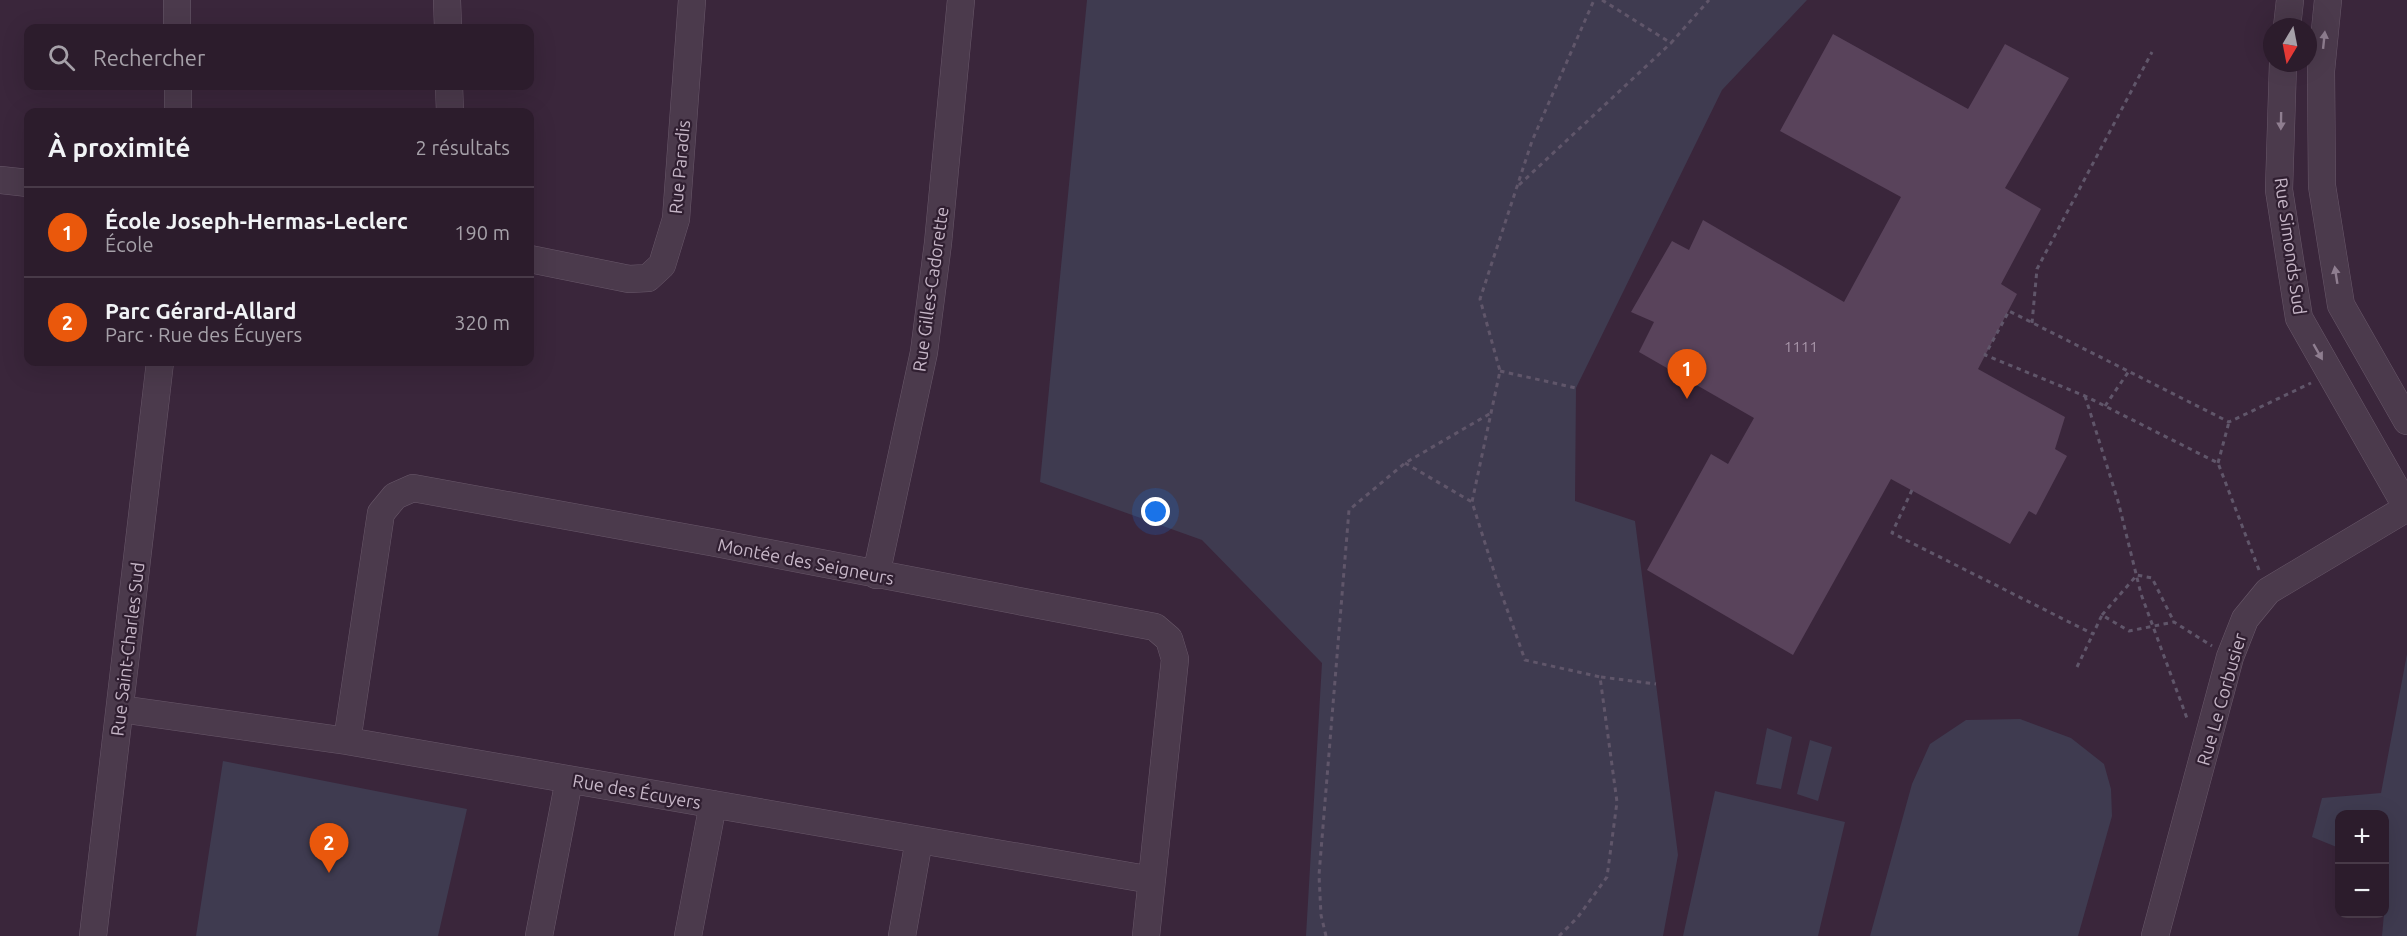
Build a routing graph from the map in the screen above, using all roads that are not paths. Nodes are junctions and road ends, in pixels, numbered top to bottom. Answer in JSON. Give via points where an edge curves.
{"nodes":[{"id":1,"x":177,"y":0,"type":"edge"},
{"id":2,"x":447,"y":0,"type":"edge"},
{"id":3,"x":692,"y":0,"type":"edge"},
{"id":4,"x":961,"y":0,"type":"edge"},
{"id":5,"x":2290,"y":0,"type":"edge"},
{"id":6,"x":2328,"y":0,"type":"edge"},
{"id":7,"x":2288,"y":18,"type":"edge"},
{"id":8,"x":177,"y":24,"type":"edge"},
{"id":9,"x":448,"y":24,"type":"edge"},
{"id":10,"x":2283,"y":72,"type":"edge"},
{"id":11,"x":178,"y":90,"type":"edge"},
{"id":12,"x":449,"y":90,"type":"edge"},
{"id":13,"x":178,"y":108,"type":"edge"},
{"id":14,"x":450,"y":108,"type":"edge"},
{"id":15,"x":0,"y":180,"type":"edge"},
{"id":16,"x":24,"y":183,"type":"edge"},
{"id":17,"x":534,"y":260,"type":"edge"},
{"id":18,"x":160,"y":366,"type":"edge"},
{"id":19,"x":2407,"y":421,"type":"edge"},
{"id":20,"x":2407,"y":508,"type":"edge"},
{"id":21,"x":876,"y":575,"type":"junction"},
{"id":22,"x":120,"y":709,"type":"junction"},
{"id":23,"x":347,"y":741,"type":"junction"},
{"id":24,"x":569,"y":780,"type":"junction"},
{"id":25,"x":713,"y":804,"type":"junction"},
{"id":26,"x":919,"y":840,"type":"junction"},
{"id":27,"x":1152,"y":880,"type":"junction"},
{"id":28,"x":93,"y":936,"type":"edge"},
{"id":29,"x":539,"y":936,"type":"edge"},
{"id":30,"x":688,"y":936,"type":"edge"},
{"id":31,"x":902,"y":936,"type":"edge"},
{"id":32,"x":1146,"y":936,"type":"edge"},
{"id":33,"x":2155,"y":936,"type":"edge"}],
"edges":[{"from":1,"to":8,"type":"street"},
{"from":2,"to":9,"type":"street"},
{"from":3,"to":17,"type":"street","name":"Rue Paradis","via":[[676,219],[662,265],[648,278],[629,279]]},
{"from":4,"to":21,"type":"street","name":"Rue Gilles-Cadorette","via":[[924,352]]},
{"from":5,"to":7,"type":"street"},
{"from":19,"to":6,"type":"street","one_way":true,"via":[[2341,305],[2322,186],[2321,71]]},
{"from":10,"to":20,"type":"street","name":"Rue Simonds Sud","one_way":true,"via":[[2279,190],[2299,318]]},
{"from":11,"to":13,"type":"street"},
{"from":12,"to":14,"type":"street"},
{"from":15,"to":16,"type":"street"},
{"from":18,"to":22,"type":"street","name":"Rue Saint-Charles Sud"},
{"from":20,"to":33,"type":"street","name":"Rue Le Corbusier","via":[[2268,591],[2245,619],[2230,657]]},
{"from":21,"to":23,"type":"street","name":"Montée des Seigneurs","via":[[413,488],[395,496],[381,513]]},
{"from":21,"to":27,"type":"street","name":"Montée des Seigneurs","via":[[1155,627],[1169,639],[1175,659]]},
{"from":22,"to":23,"type":"street","name":"Rue des Écuyers"},
{"from":22,"to":28,"type":"street","name":"Rue Saint-Charles Sud"},
{"from":23,"to":24,"type":"street","name":"Rue des Écuyers"},
{"from":24,"to":25,"type":"street","name":"Rue des Écuyers"},
{"from":24,"to":29,"type":"street"},
{"from":25,"to":26,"type":"street","name":"Rue des Écuyers"},
{"from":25,"to":30,"type":"street"},
{"from":26,"to":27,"type":"street","name":"Rue des Écuyers"},
{"from":26,"to":31,"type":"street"},
{"from":27,"to":32,"type":"street","name":"Montée des Seigneurs"}]}
